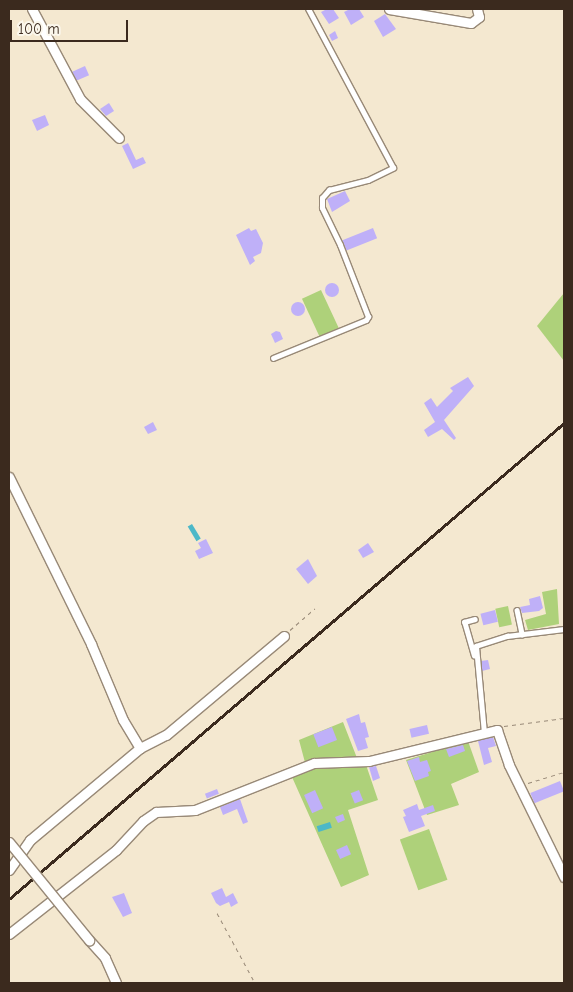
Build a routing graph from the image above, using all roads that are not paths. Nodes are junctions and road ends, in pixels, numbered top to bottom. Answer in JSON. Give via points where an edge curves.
{"nodes":[{"id":1,"x":32,"y":9,"type":"edge"},
{"id":2,"x":308,"y":9,"type":"edge"},
{"id":3,"x":389,"y":9,"type":"edge"},
{"id":4,"x":476,"y":9,"type":"edge"},
{"id":5,"x":119,"y":138,"type":"dead end"},
{"id":6,"x":273,"y":358,"type":"dead end"},
{"id":7,"x":9,"y":477,"type":"edge"},
{"id":8,"x":517,"y":610,"type":"dead end"},
{"id":9,"x":475,"y":619,"type":"dead end"},
{"id":10,"x":564,"y":629,"type":"edge"},
{"id":11,"x":522,"y":634,"type":"junction"},
{"id":12,"x":284,"y":636,"type":"road end"},
{"id":13,"x":475,"y":659,"type":"junction"},
{"id":14,"x":484,"y":734,"type":"junction"},
{"id":15,"x":140,"y":748,"type":"junction"},
{"id":16,"x":9,"y":842,"type":"edge"},
{"id":17,"x":9,"y":870,"type":"edge"},
{"id":18,"x":564,"y":877,"type":"edge"},
{"id":19,"x":9,"y":934,"type":"edge"},
{"id":20,"x":116,"y":983,"type":"edge"}],
"edges":[{"from":1,"to":5,"type":"street","via":[[80,99]]},
{"from":2,"to":6,"type":"lane","via":[[393,168],[368,180],[329,190],[322,198],[322,208],[342,250],[366,320]]},
{"from":3,"to":4,"type":"street","via":[[471,23],[479,17]]},
{"from":7,"to":15,"type":"street","via":[[91,644],[123,720]]},
{"from":8,"to":11,"type":"lane"},
{"from":9,"to":13,"type":"lane","via":[[464,622]]},
{"from":10,"to":11,"type":"lane"},
{"from":11,"to":13,"type":"lane","via":[[481,642],[476,646]]},
{"from":12,"to":15,"type":"street","via":[[166,735]]},
{"from":13,"to":14,"type":"lane"},
{"from":14,"to":18,"type":"street","via":[[497,730],[520,787]]},
{"from":14,"to":19,"type":"street","via":[[369,761],[314,763],[195,810],[156,812],[116,850]]},
{"from":15,"to":17,"type":"street","via":[[30,840]]},
{"from":16,"to":20,"type":"street","bridge":true,"via":[[105,958]]}]}
